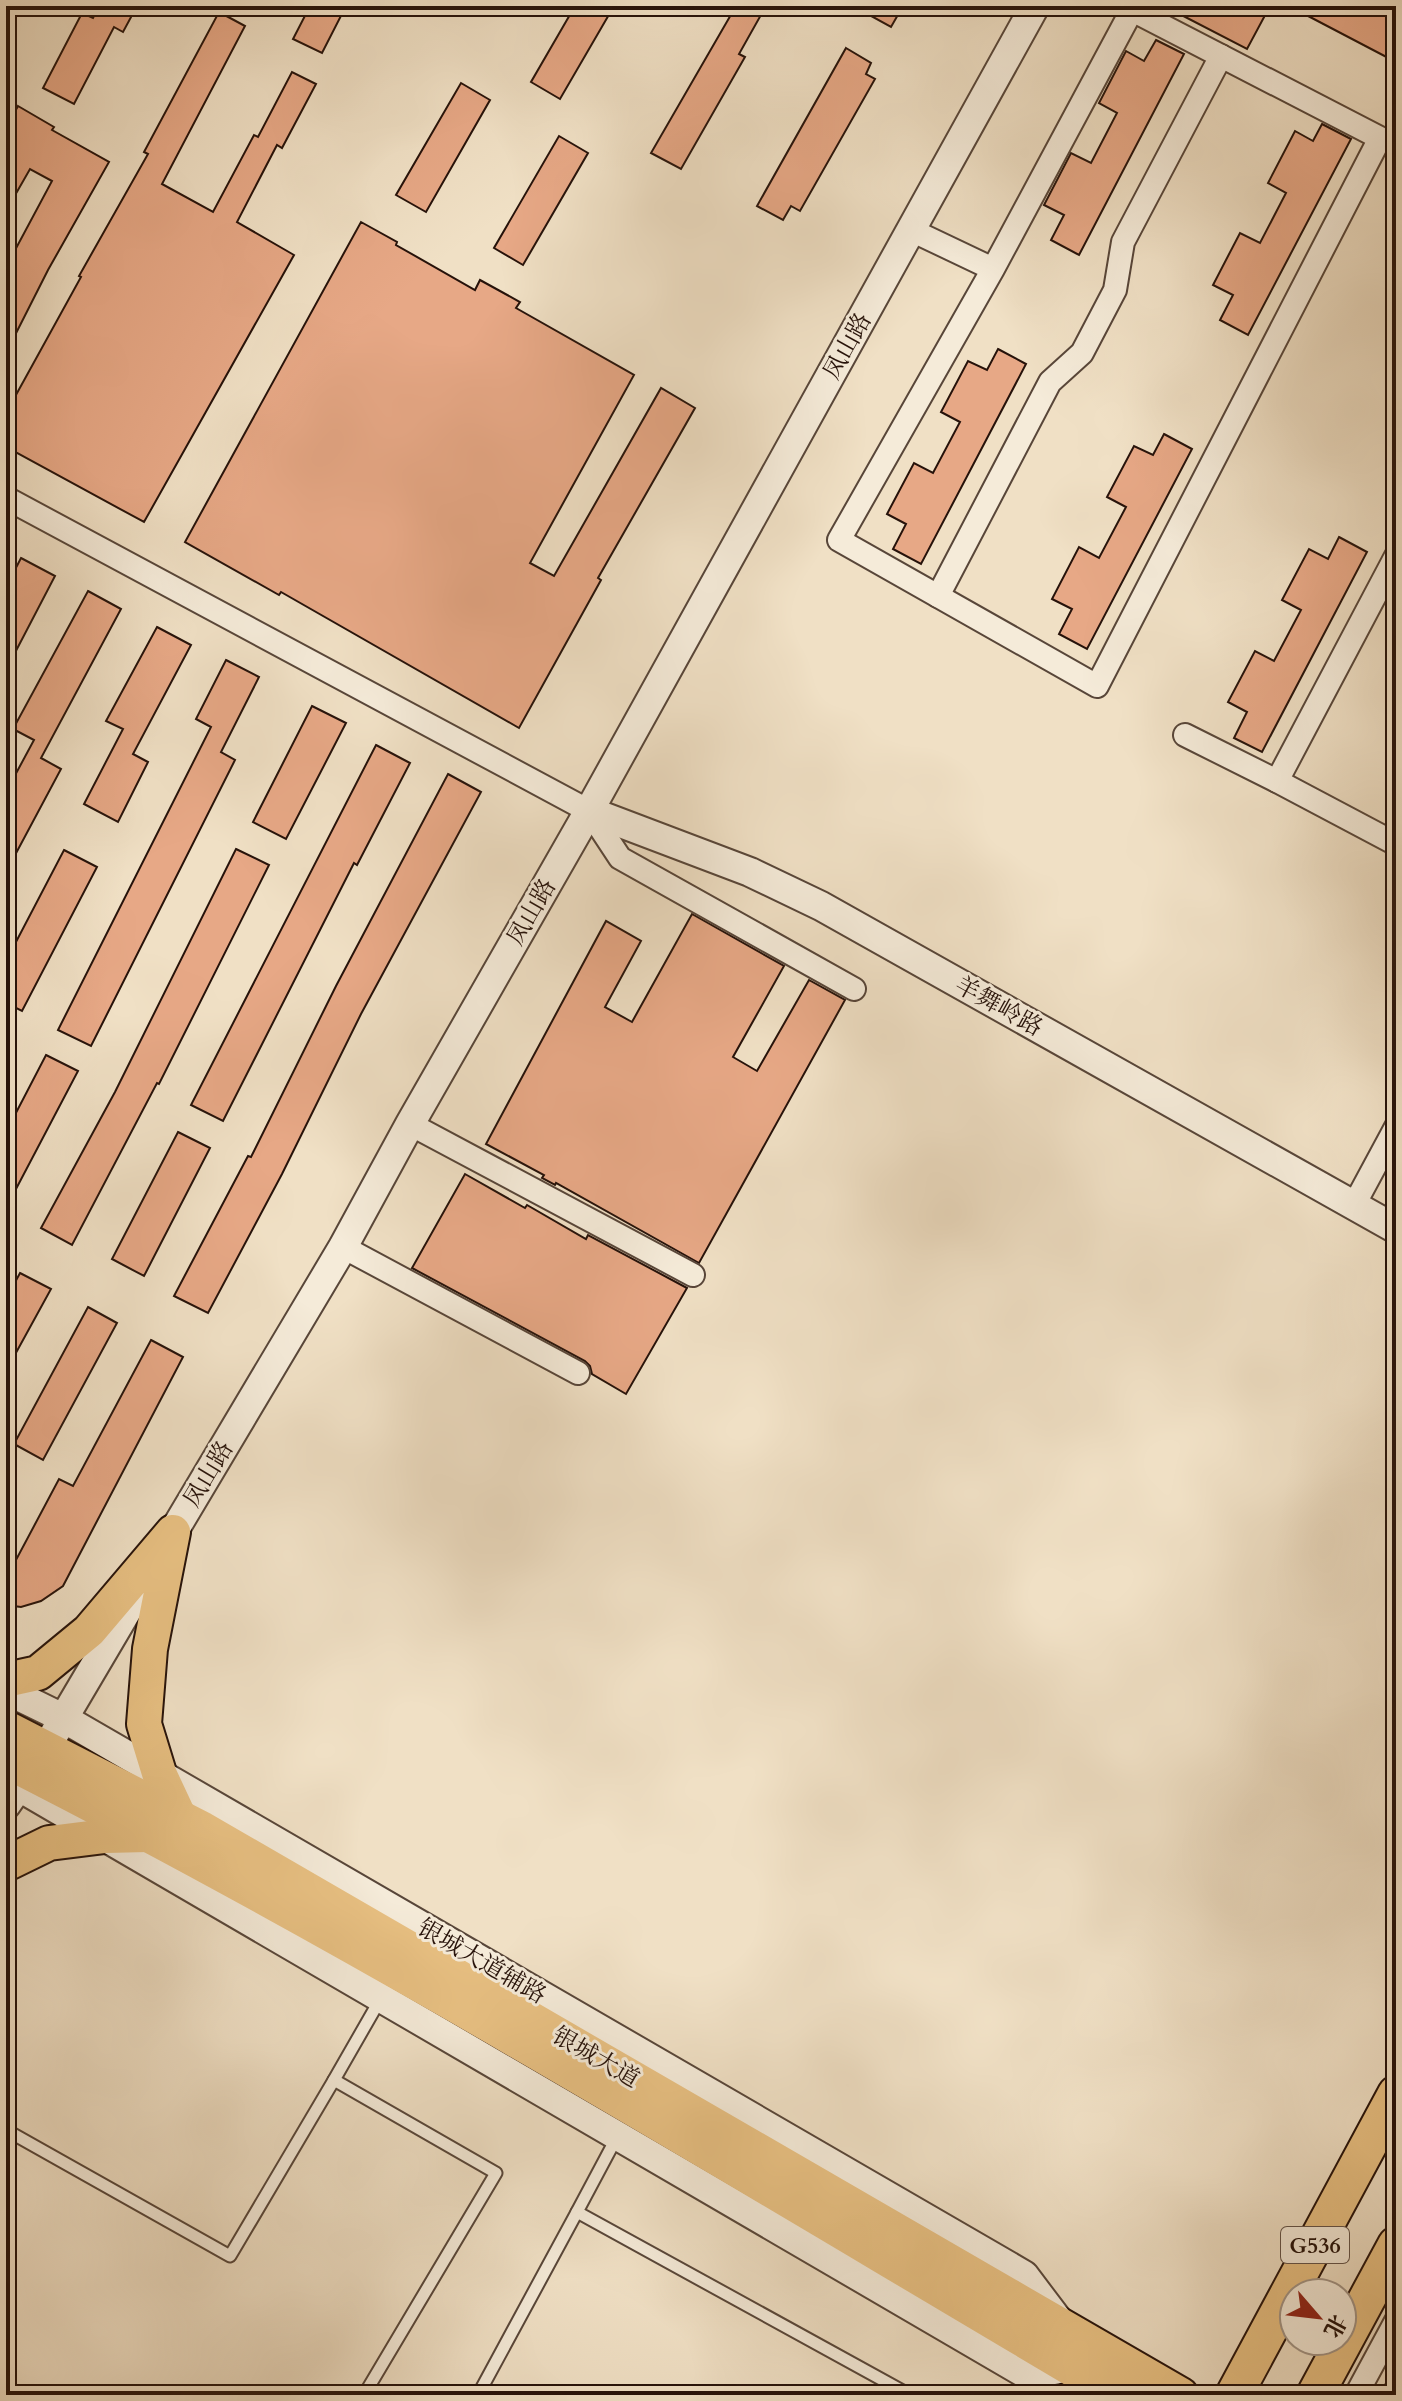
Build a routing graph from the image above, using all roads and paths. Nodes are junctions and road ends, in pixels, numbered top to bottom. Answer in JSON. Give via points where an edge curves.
{"nodes":[{"id":1,"x":1035,"y":6,"type":"edge"},
{"id":2,"x":1221,"y":56,"type":"junction"},
{"id":3,"x":1388,"y":142,"type":"edge"},
{"id":4,"x":911,"y":230,"type":"junction"},
{"id":5,"x":993,"y":269,"type":"junction"},
{"id":6,"x":6,"y":498,"type":"edge"},
{"id":7,"x":1396,"y":556,"type":"edge"},
{"id":8,"x":938,"y":596,"type":"junction"},
{"id":9,"x":1185,"y":735,"type":"dead end"},
{"id":10,"x":1277,"y":781,"type":"junction"},
{"id":11,"x":589,"y":811,"type":"junction"},
{"id":12,"x":1396,"y":844,"type":"edge"},
{"id":13,"x":854,"y":989,"type":"dead end"},
{"id":14,"x":410,"y":1124,"type":"junction"},
{"id":15,"x":1396,"y":1127,"type":"edge"},
{"id":16,"x":1354,"y":1205,"type":"junction"},
{"id":17,"x":1396,"y":1229,"type":"edge"},
{"id":18,"x":343,"y":1247,"type":"junction"},
{"id":19,"x":693,"y":1275,"type":"dead end"},
{"id":20,"x":578,"y":1373,"type":"dead end"},
{"id":21,"x":173,"y":1532,"type":"junction"},
{"id":22,"x":6,"y":1680,"type":"edge"},
{"id":23,"x":6,"y":1690,"type":"edge"},
{"id":24,"x":63,"y":1718,"type":"junction"},
{"id":25,"x":6,"y":1728,"type":"edge"},
{"id":26,"x":159,"y":1773,"type":"junction"},
{"id":27,"x":18,"y":1775,"type":"edge"},
{"id":28,"x":180,"y":1818,"type":"junction"},
{"id":29,"x":150,"y":1835,"type":"junction"},
{"id":30,"x":105,"y":1836,"type":"junction"},
{"id":31,"x":6,"y":1864,"type":"edge"},
{"id":32,"x":396,"y":1972,"type":"junction"},
{"id":33,"x":334,"y":2080,"type":"junction"},
{"id":34,"x":1396,"y":2094,"type":"edge"},
{"id":35,"x":633,"y":2107,"type":"junction"},
{"id":36,"x":6,"y":2130,"type":"edge"},
{"id":37,"x":577,"y":2212,"type":"junction"},
{"id":38,"x":1396,"y":2245,"type":"edge"},
{"id":39,"x":1396,"y":2321,"type":"edge"},
{"id":40,"x":1064,"y":2327,"type":"junction"},
{"id":41,"x":1075,"y":2378,"type":"edge"},
{"id":42,"x":1396,"y":2378,"type":"edge"},
{"id":43,"x":364,"y":2395,"type":"edge"},
{"id":44,"x":478,"y":2395,"type":"edge"},
{"id":45,"x":910,"y":2395,"type":"edge"},
{"id":46,"x":1116,"y":2395,"type":"edge"},
{"id":47,"x":1181,"y":2395,"type":"edge"},
{"id":48,"x":1234,"y":2395,"type":"edge"},
{"id":49,"x":1315,"y":2395,"type":"edge"},
{"id":50,"x":1356,"y":2395,"type":"edge"},
{"id":51,"x":1387,"y":2395,"type":"edge"}],
"edges":[{"from":1,"to":4,"type":"street","name":"凤山路"},
{"from":2,"to":3,"type":"street"},
{"from":2,"to":5,"type":"street","via":[[1132,10]]},
{"from":2,"to":8,"type":"street","via":[[1123,242],[1115,290],[1089,341],[1050,382]]},
{"from":3,"to":8,"type":"street","via":[[1097,686]]},
{"from":4,"to":5,"type":"street"},
{"from":4,"to":11,"type":"street","name":"凤山路"},
{"from":5,"to":8,"type":"street","via":[[839,540]]},
{"from":6,"to":11,"type":"street"},
{"from":7,"to":10,"type":"street"},
{"from":9,"to":10,"type":"street"},
{"from":10,"to":12,"type":"street"},
{"from":11,"to":13,"type":"street","via":[[620,858]]},
{"from":11,"to":14,"type":"street","name":"凤山路"},
{"from":11,"to":16,"type":"street","name":"羊舞岭路","via":[[750,872],[821,906]]},
{"from":14,"to":18,"type":"street","name":"凤山路"},
{"from":14,"to":19,"type":"street"},
{"from":15,"to":16,"type":"street"},
{"from":16,"to":17,"type":"street","name":"羊舞岭路"},
{"from":18,"to":20,"type":"street"},
{"from":18,"to":21,"type":"street","name":"凤山路"},
{"from":21,"to":22,"type":"main road","via":[[89,1631],[38,1673]]},
{"from":21,"to":24,"type":"street","name":"凤山路"},
{"from":21,"to":26,"type":"main road","via":[[150,1649],[144,1724]]},
{"from":23,"to":24,"type":"street","name":"银城大道辅路"},
{"from":24,"to":26,"type":"street","name":"银城大道辅路"},
{"from":24,"to":27,"type":"street","name":"凤山路"},
{"from":25,"to":27,"type":"main road","name":"银城大道"},
{"from":26,"to":28,"type":"main road"},
{"from":26,"to":40,"type":"street","name":"银城大道辅路","via":[[1024,2275]]},
{"from":27,"to":28,"type":"main road","name":"银城大道"},
{"from":27,"to":29,"type":"main road","name":"银城大道"},
{"from":27,"to":30,"type":"street"},
{"from":28,"to":40,"type":"main road","name":"银城大道"},
{"from":29,"to":30,"type":"main road"},
{"from":29,"to":32,"type":"main road","name":"银城大道"},
{"from":30,"to":31,"type":"main road","via":[[49,1843]]},
{"from":30,"to":41,"type":"street","via":[[1028,2375]]},
{"from":32,"to":33,"type":"lane"},
{"from":32,"to":35,"type":"main road","name":"银城大道"},
{"from":33,"to":36,"type":"lane","via":[[230,2256]]},
{"from":33,"to":43,"type":"lane","via":[[496,2173]]},
{"from":34,"to":48,"type":"highway","number":"G536"},
{"from":35,"to":37,"type":"lane"},
{"from":35,"to":41,"type":"main road","name":"银城大道"},
{"from":37,"to":44,"type":"lane"},
{"from":37,"to":45,"type":"lane"},
{"from":38,"to":49,"type":"highway","number":"G536"},
{"from":39,"to":50,"type":"street"},
{"from":40,"to":47,"type":"main road","name":"银城大道"},
{"from":41,"to":46,"type":"main road","name":"银城大道"},
{"from":42,"to":51,"type":"lane"}]}
